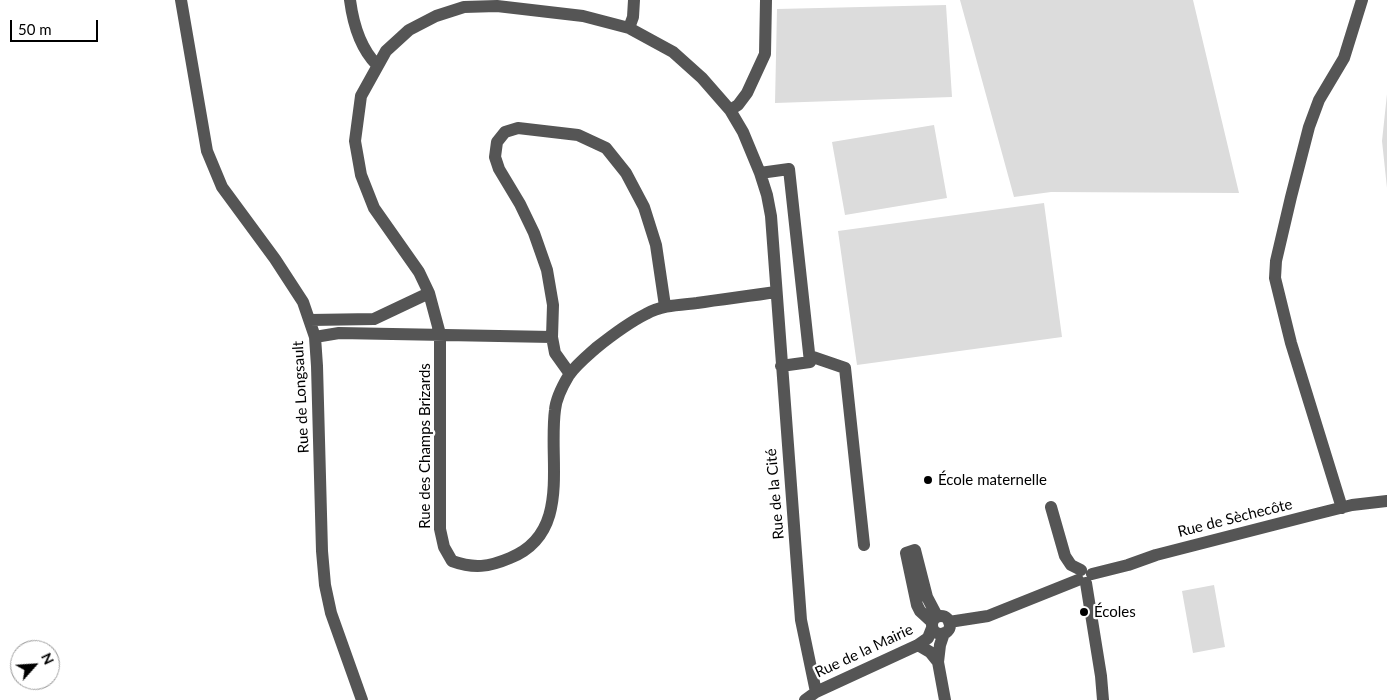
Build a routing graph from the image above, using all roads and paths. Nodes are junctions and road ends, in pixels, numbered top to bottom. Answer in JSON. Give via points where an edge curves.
{"nodes":[{"id":1,"x":181,"y":0,"type":"edge"},
{"id":2,"x":350,"y":0,"type":"edge"},
{"id":3,"x":634,"y":0,"type":"edge"},
{"id":4,"x":766,"y":0,"type":"edge"},
{"id":5,"x":1362,"y":0,"type":"edge"},
{"id":6,"x":629,"y":28,"type":"junction"},
{"id":7,"x":377,"y":65,"type":"junction"},
{"id":8,"x":730,"y":110,"type":"junction"},
{"id":9,"x":760,"y":172,"type":"junction"},
{"id":10,"x":776,"y":292,"type":"junction"},
{"id":11,"x":429,"y":293,"type":"junction"},
{"id":12,"x":665,"y":306,"type":"junction"},
{"id":13,"x":310,"y":320,"type":"junction"},
{"id":14,"x":440,"y":334,"type":"junction"},
{"id":15,"x":315,"y":337,"type":"junction"},
{"id":16,"x":552,"y":337,"type":"junction"},
{"id":17,"x":810,"y":356,"type":"junction"},
{"id":18,"x":781,"y":366,"type":"junction"},
{"id":19,"x":570,"y":374,"type":"junction"},
{"id":20,"x":1387,"y":501,"type":"edge"},
{"id":21,"x":1051,"y":507,"type":"dead end"},
{"id":22,"x":1342,"y":508,"type":"junction"},
{"id":23,"x":864,"y":545,"type":"dead end"},
{"id":24,"x":1084,"y":577,"type":"junction"},
{"id":25,"x":947,"y":628,"type":"junction"},
{"id":26,"x":918,"y":645,"type":"junction"},
{"id":27,"x":938,"y":662,"type":"junction"},
{"id":28,"x":816,"y":692,"type":"junction"},
{"id":29,"x":362,"y":700,"type":"edge"},
{"id":30,"x":805,"y":700,"type":"edge"},
{"id":31,"x":945,"y":700,"type":"edge"},
{"id":32,"x":1103,"y":700,"type":"edge"}],
"edges":[{"from":1,"to":13,"type":"street","name":"Rue de Longsault","via":[[211,160],[222,187],[275,259],[303,302]]},
{"from":2,"to":7,"type":"street","via":[[360,38]]},
{"from":3,"to":6,"type":"street"},
{"from":4,"to":8,"type":"street","via":[[765,54],[747,93]]},
{"from":5,"to":22,"type":"street","via":[[1344,58],[1318,100],[1278,252],[1275,278],[1291,343]]},
{"from":6,"to":7,"type":"street","name":"Rue des Champs Brizards","via":[[583,16],[496,6],[464,7],[409,30],[386,51]]},
{"from":6,"to":8,"type":"street","name":"Rue des Champs Brizards","via":[[673,52]]},
{"from":7,"to":11,"type":"street","name":"Rue des Champs Brizards","via":[[361,96],[355,141],[361,175],[374,208],[420,272]]},
{"from":8,"to":9,"type":"street","name":"Rue des Champs Brizards"},
{"from":9,"to":10,"type":"street","name":"Rue des Champs Brizards","via":[[771,216]]},
{"from":9,"to":17,"type":"street","via":[[789,168]]},
{"from":10,"to":12,"type":"street","name":"Rue des Champs Brizards"},
{"from":10,"to":18,"type":"street","name":"Rue de la Cité"},
{"from":11,"to":13,"type":"street","via":[[374,319]]},
{"from":11,"to":14,"type":"street","name":"Rue des Champs Brizards"},
{"from":12,"to":16,"type":"street","via":[[656,245],[644,207],[626,173],[611,154],[606,148],[578,135],[518,128],[505,132],[498,142],[495,157],[534,233],[546,270],[553,304]]},
{"from":12,"to":19,"type":"street","name":"Rue des Champs Brizards","via":[[609,337]]},
{"from":13,"to":15,"type":"street","name":"Rue de Longsault"},
{"from":14,"to":15,"type":"street"},
{"from":14,"to":16,"type":"street"},
{"from":14,"to":19,"type":"street","name":"Rue des Champs Brizards","via":[[440,529],[444,547],[452,561],[466,566],[482,566],[521,554],[546,528],[552,510],[555,409]]},
{"from":15,"to":29,"type":"street","name":"Rue de Longsault","via":[[325,585],[331,613]]},
{"from":16,"to":19,"type":"street","via":[[554,353]]},
{"from":17,"to":18,"type":"street","via":[[810,362]]},
{"from":17,"to":23,"type":"street","via":[[845,368]]},
{"from":18,"to":28,"type":"street","name":"Rue de la Cité","via":[[801,620]]},
{"from":20,"to":22,"type":"street","name":"Rue de Sèchecôte"},
{"from":21,"to":24,"type":"street","via":[[1065,556]]},
{"from":22,"to":24,"type":"street","name":"Rue de Sèchecôte","via":[[1156,555]]},
{"from":24,"to":25,"type":"street","via":[[988,616],[970,617]]},
{"from":24,"to":32,"type":"street"},
{"from":25,"to":26,"type":"street","name":"Rue de la Mairie","via":[[938,634],[934,622],[928,638]]},
{"from":25,"to":27,"type":"street"},
{"from":26,"to":27,"type":"street"},
{"from":26,"to":28,"type":"street","name":"Rue de la Mairie"},
{"from":27,"to":31,"type":"street"},
{"from":28,"to":30,"type":"street","name":"Rue de la Mairie"}]}
